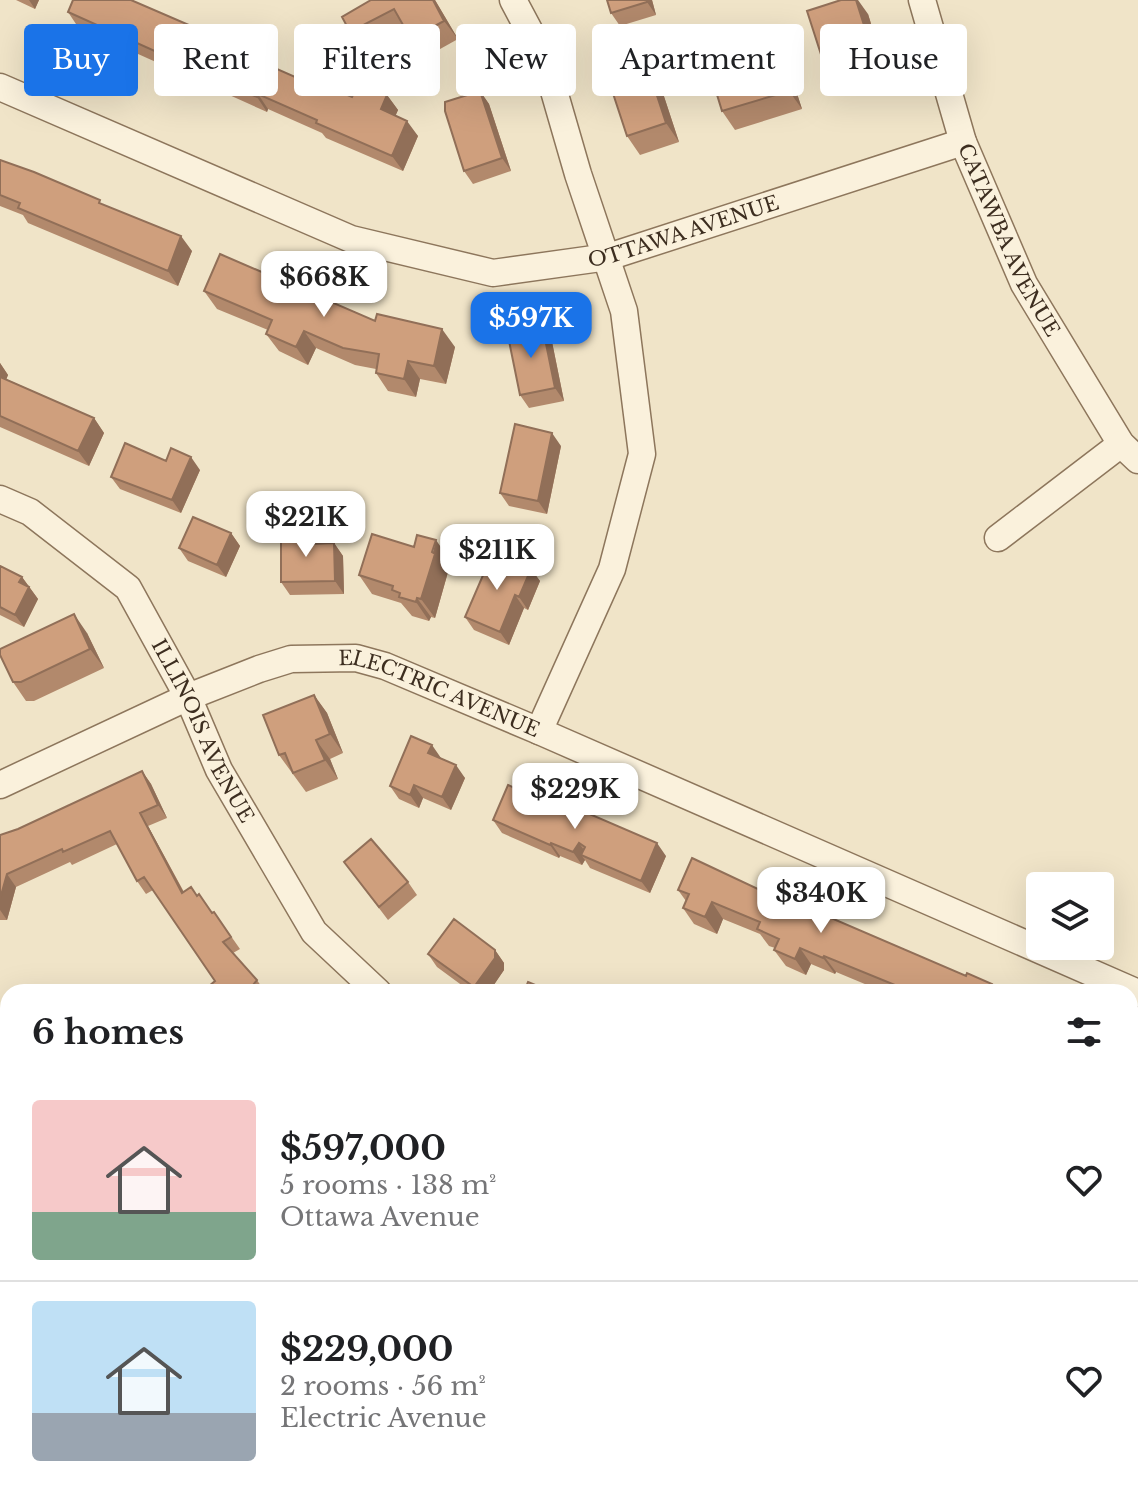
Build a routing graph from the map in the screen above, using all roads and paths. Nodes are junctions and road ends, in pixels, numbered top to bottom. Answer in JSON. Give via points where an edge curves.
{"nodes":[{"id":1,"x":513,"y":0,"type":"edge"},
{"id":2,"x":922,"y":0,"type":"edge"},
{"id":3,"x":0,"y":87,"type":"edge"},
{"id":4,"x":963,"y":142,"type":"junction"},
{"id":5,"x":608,"y":257,"type":"junction"},
{"id":6,"x":1130,"y":452,"type":"edge"},
{"id":7,"x":0,"y":499,"type":"edge"},
{"id":8,"x":998,"y":538,"type":"dead end"},
{"id":9,"x":188,"y":697,"type":"junction"},
{"id":10,"x":539,"y":731,"type":"junction"},
{"id":11,"x":0,"y":785,"type":"edge"},
{"id":12,"x":369,"y":984,"type":"edge"},
{"id":13,"x":1117,"y":984,"type":"edge"}],
"edges":[{"from":1,"to":5,"type":"street","via":[[545,60]]},
{"from":2,"to":4,"type":"street","name":"CATAWBA AVENUE"},
{"from":3,"to":5,"type":"street","name":"OTTAWA AVENUE","via":[[351,239],[493,273]]},
{"from":4,"to":5,"type":"street","name":"OTTAWA AVENUE"},
{"from":4,"to":6,"type":"street","name":"CATAWBA AVENUE","via":[[1024,284]]},
{"from":5,"to":10,"type":"street","via":[[624,311],[642,454],[612,569]]},
{"from":6,"to":8,"type":"street"},
{"from":7,"to":9,"type":"street","name":"ILLINOIS AVENUE","via":[[30,512],[128,588]]},
{"from":9,"to":10,"type":"street","name":"ELECTRIC AVENUE","via":[[291,659],[356,658]]},
{"from":9,"to":11,"type":"street","name":"ELECTRIC AVENUE"},
{"from":9,"to":12,"type":"street","name":"ILLINOIS AVENUE","via":[[219,770],[314,932]]},
{"from":10,"to":13,"type":"street","name":"ELECTRIC AVENUE"}]}
